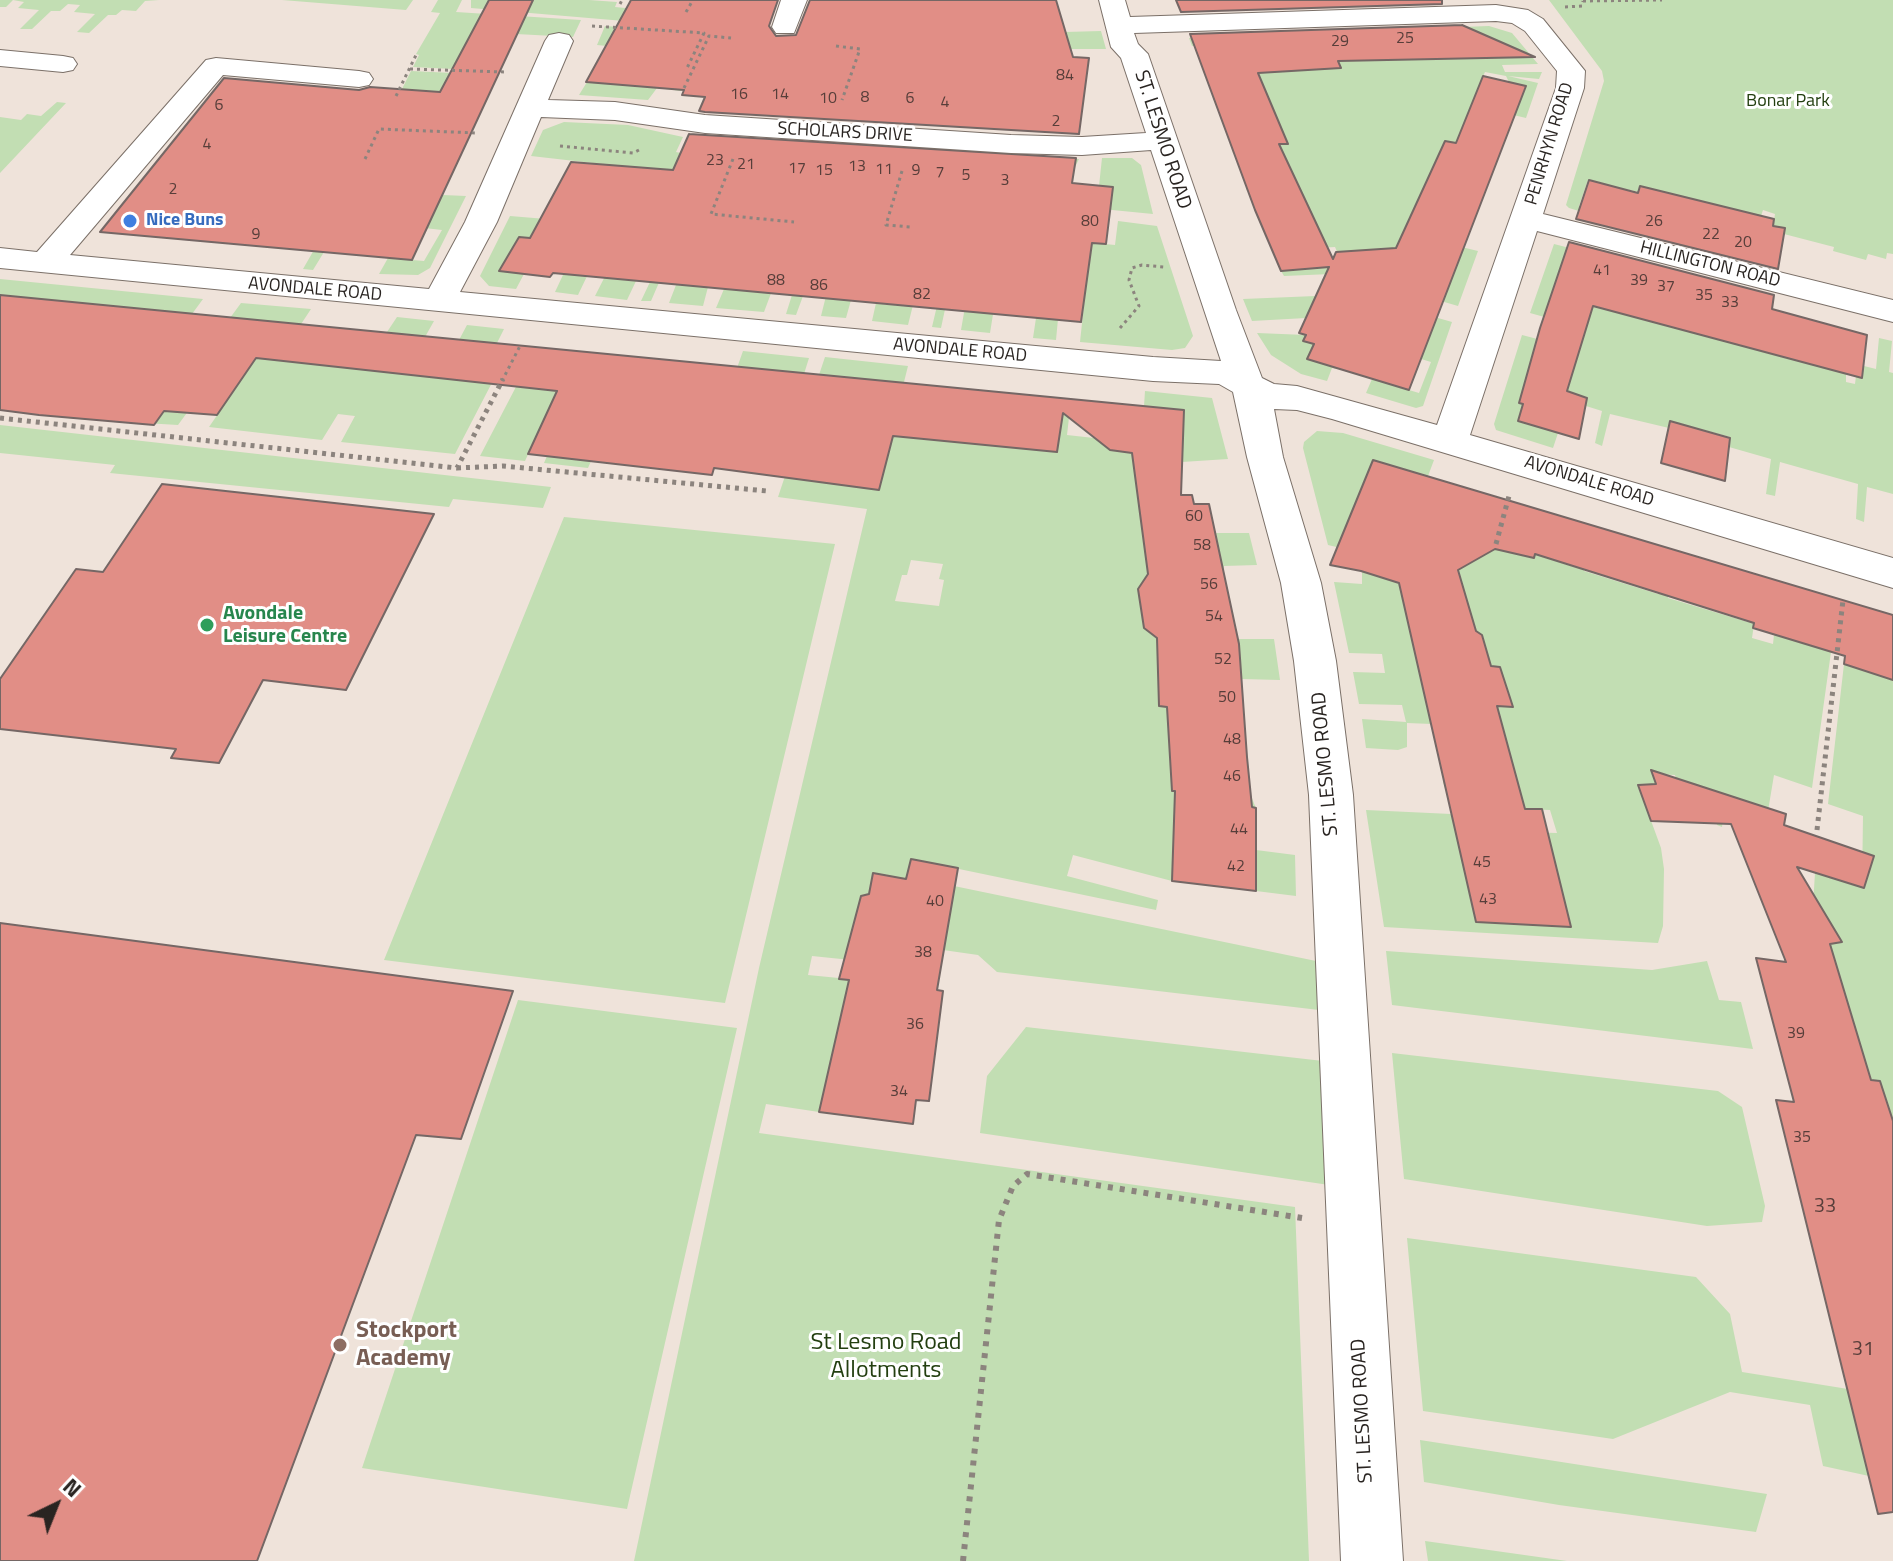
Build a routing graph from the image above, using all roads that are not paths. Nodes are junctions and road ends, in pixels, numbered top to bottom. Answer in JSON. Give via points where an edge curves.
{"nodes":[{"id":1,"x":794,"y":0,"type":"edge"},
{"id":2,"x":1116,"y":13,"type":"edge"},
{"id":3,"x":785,"y":27,"type":"dead end"},
{"id":4,"x":559,"y":41,"type":"dead end"},
{"id":5,"x":0,"y":58,"type":"edge"},
{"id":6,"x":63,"y":64,"type":"dead end"},
{"id":7,"x":359,"y":79,"type":"dead end"},
{"id":8,"x":523,"y":121,"type":"junction"},
{"id":9,"x":1162,"y":141,"type":"junction"},
{"id":10,"x":1526,"y":219,"type":"junction"},
{"id":11,"x":0,"y":258,"type":"edge"},
{"id":12,"x":45,"y":263,"type":"junction"},
{"id":13,"x":439,"y":301,"type":"junction"},
{"id":14,"x":1893,"y":311,"type":"edge"},
{"id":15,"x":1247,"y":384,"type":"junction"},
{"id":16,"x":1450,"y":441,"type":"junction"},
{"id":17,"x":1893,"y":573,"type":"edge"},
{"id":18,"x":1372,"y":1561,"type":"edge"}],
"edges":[{"from":1,"to":3,"type":"street"},
{"from":2,"to":9,"type":"street","name":"ST. LESMO ROAD"},
{"from":2,"to":10,"type":"street","name":"PENRHYN ROAD","via":[[1480,12],[1525,19],[1563,58],[1572,77]]},
{"from":4,"to":8,"type":"street"},
{"from":5,"to":6,"type":"street"},
{"from":7,"to":12,"type":"street","via":[[216,66]]},
{"from":8,"to":9,"type":"street","name":"SCHOLARS DRIVE","via":[[615,111],[745,127],[1044,145]]},
{"from":8,"to":13,"type":"street","via":[[481,222]]},
{"from":9,"to":15,"type":"street","name":"ST. LESMO ROAD"},
{"from":10,"to":14,"type":"street","name":"HILLINGTON ROAD"},
{"from":10,"to":16,"type":"street","name":"PENRHYN ROAD"},
{"from":11,"to":12,"type":"street","name":"AVONDALE ROAD"},
{"from":12,"to":13,"type":"street","name":"AVONDALE ROAD"},
{"from":13,"to":15,"type":"street","name":"AVONDALE ROAD","via":[[1226,373]]},
{"from":15,"to":16,"type":"street","name":"AVONDALE ROAD","via":[[1267,396],[1309,401]]},
{"from":15,"to":18,"type":"street","name":"ST. LESMO ROAD","via":[[1301,583],[1326,739]]},
{"from":16,"to":17,"type":"street","name":"AVONDALE ROAD"}]}
